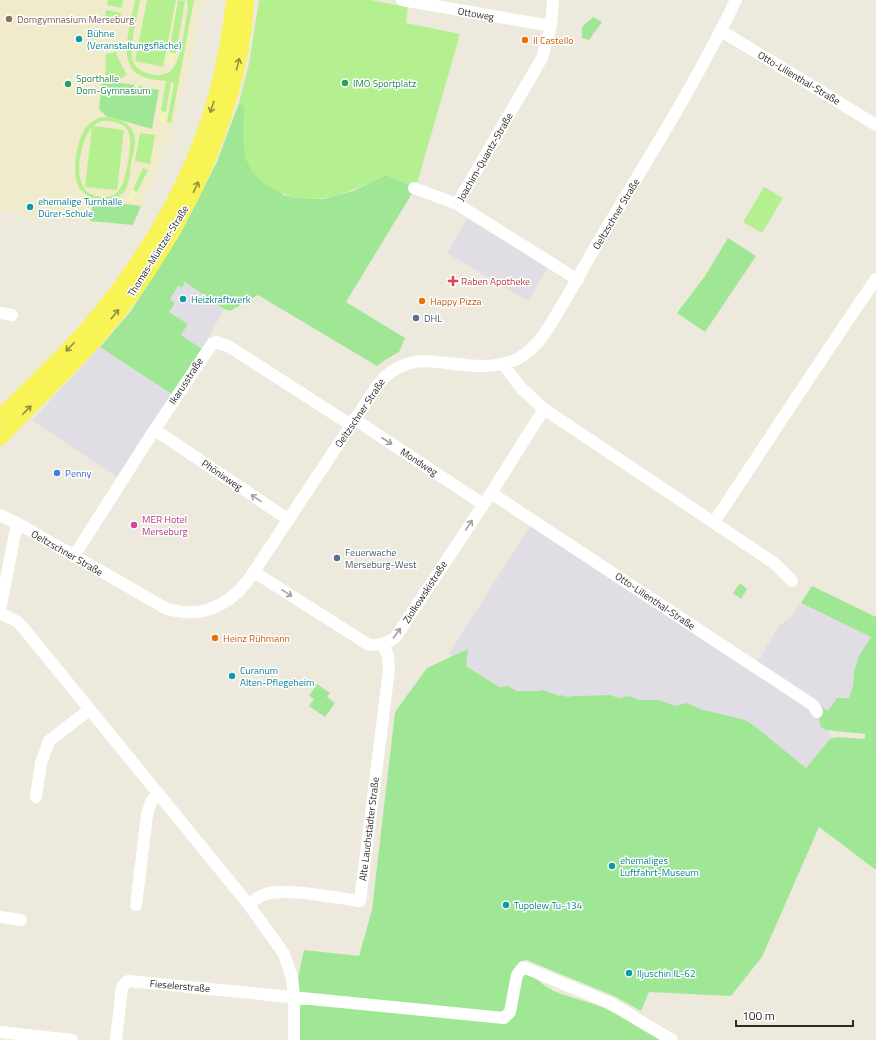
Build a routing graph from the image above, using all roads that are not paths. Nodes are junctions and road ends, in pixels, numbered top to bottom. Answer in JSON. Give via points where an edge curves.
{"nodes":[{"id":1,"x":234,"y":0,"type":"edge"},
{"id":2,"x":247,"y":0,"type":"edge"},
{"id":3,"x":402,"y":0,"type":"edge"},
{"id":4,"x":553,"y":0,"type":"edge"},
{"id":5,"x":736,"y":0,"type":"edge"},
{"id":6,"x":467,"y":6,"type":"edge"},
{"id":7,"x":551,"y":26,"type":"junction"},
{"id":8,"x":721,"y":32,"type":"junction"},
{"id":9,"x":876,"y":125,"type":"edge"},
{"id":10,"x":414,"y":188,"type":"dead end"},
{"id":11,"x":457,"y":204,"type":"junction"},
{"id":12,"x":165,"y":232,"type":"junction"},
{"id":13,"x":152,"y":252,"type":"junction"},
{"id":14,"x":876,"y":279,"type":"edge"},
{"id":15,"x":578,"y":280,"type":"junction"},
{"id":16,"x":503,"y":364,"type":"junction"},
{"id":17,"x":544,"y":409,"type":"junction"},
{"id":18,"x":0,"y":417,"type":"edge"},
{"id":19,"x":353,"y":422,"type":"junction"},
{"id":20,"x":154,"y":430,"type":"junction"},
{"id":21,"x":0,"y":438,"type":"edge"},
{"id":22,"x":491,"y":492,"type":"junction"},
{"id":23,"x":483,"y":504,"type":"junction"},
{"id":24,"x":0,"y":515,"type":"edge"},
{"id":25,"x":289,"y":520,"type":"junction"},
{"id":26,"x":714,"y":522,"type":"junction"},
{"id":27,"x":17,"y":523,"type":"junction"},
{"id":28,"x":74,"y":556,"type":"junction"},
{"id":29,"x":254,"y":572,"type":"junction"},
{"id":30,"x":792,"y":581,"type":"dead end"},
{"id":31,"x":0,"y":612,"type":"edge"},
{"id":32,"x":382,"y":644,"type":"junction"},
{"id":33,"x":89,"y":710,"type":"junction"},
{"id":34,"x":817,"y":712,"type":"dead end"},
{"id":35,"x":158,"y":794,"type":"junction"},
{"id":36,"x":36,"y":797,"type":"dead end"},
{"id":37,"x":136,"y":905,"type":"dead end"},
{"id":38,"x":249,"y":905,"type":"junction"},
{"id":39,"x":0,"y":917,"type":"edge"},
{"id":40,"x":21,"y":920,"type":"dead end"},
{"id":41,"x":294,"y":996,"type":"junction"},
{"id":42,"x":0,"y":1032,"type":"edge"},
{"id":43,"x":72,"y":1040,"type":"edge"},
{"id":44,"x":116,"y":1040,"type":"edge"},
{"id":45,"x":294,"y":1040,"type":"edge"},
{"id":46,"x":672,"y":1040,"type":"edge"}],
"edges":[{"from":1,"to":12,"type":"main road","name":"Thomas-Müntzer-Straße","one_way":true,"via":[[221,75],[213,103],[201,140],[172,204]]},
{"from":12,"to":2,"type":"main road","name":"Thomas-Müntzer-Straße","one_way":true,"via":[[184,211],[213,145],[240,54]]},
{"from":3,"to":6,"type":"street","name":"Ottoweg"},
{"from":4,"to":7,"type":"street","name":"Joachim-Quantz-Straße"},
{"from":5,"to":8,"type":"street","name":"Oeltzschner Straße"},
{"from":6,"to":7,"type":"street","name":"Ottoweg"},
{"from":7,"to":11,"type":"street","name":"Joachim-Quantz-Straße","via":[[542,58]]},
{"from":8,"to":9,"type":"street","name":"Otto-Lilienthal-Straße"},
{"from":8,"to":15,"type":"street","name":"Oeltzschner Straße"},
{"from":10,"to":11,"type":"street"},
{"from":11,"to":15,"type":"street","name":"Joachim-Quantz-Straße"},
{"from":12,"to":13,"type":"main road","name":"Thomas-Müntzer-Straße"},
{"from":13,"to":18,"type":"main road","name":"Thomas-Müntzer-Straße","one_way":true,"via":[[84,332]]},
{"from":21,"to":13,"type":"main road","name":"Thomas-Müntzer-Straße","one_way":true,"via":[[95,340],[127,300]]},
{"from":14,"to":26,"type":"street"},
{"from":15,"to":16,"type":"street","name":"Oeltzschner Straße","via":[[539,343],[519,358]]},
{"from":16,"to":17,"type":"street","via":[[521,388]]},
{"from":16,"to":19,"type":"street","name":"Oeltzschner Straße","via":[[429,361],[406,364],[394,369],[380,381]]},
{"from":17,"to":22,"type":"street","name":"Ziolkowskistraße"},
{"from":17,"to":26,"type":"street"},
{"from":19,"to":20,"type":"street","name":"Ikarusstraße","via":[[228,346],[216,342],[207,349]]},
{"from":19,"to":23,"type":"street","name":"Mondweg","one_way":true},
{"from":19,"to":25,"type":"street","name":"Oeltzschner Straße"},
{"from":25,"to":20,"type":"street","name":"Phönixweg","one_way":true},
{"from":20,"to":28,"type":"street","name":"Ikarusstraße"},
{"from":22,"to":23,"type":"street","name":"Ziolkowskistraße"},
{"from":22,"to":34,"type":"street","name":"Otto-Lilienthal-Straße","via":[[813,705]]},
{"from":32,"to":23,"type":"street","name":"Ziolkowskistraße","one_way":true,"via":[[395,638]]},
{"from":24,"to":27,"type":"street","name":"Oeltzschner Straße"},
{"from":25,"to":29,"type":"street","name":"Oeltzschner Straße"},
{"from":26,"to":30,"type":"street","via":[[774,563]]},
{"from":27,"to":28,"type":"street","name":"Oeltzschner Straße"},
{"from":27,"to":31,"type":"street"},
{"from":28,"to":29,"type":"street","name":"Oeltzschner Straße","via":[[158,605],[182,613],[197,612],[222,604],[240,590]]},
{"from":29,"to":32,"type":"street","one_way":true,"via":[[368,645]]},
{"from":31,"to":33,"type":"street","via":[[18,622]]},
{"from":32,"to":38,"type":"street","name":"Alte Lauchstädter Straße","via":[[388,656],[389,670],[360,901],[269,893],[259,896]]},
{"from":33,"to":35,"type":"street"},
{"from":33,"to":36,"type":"street","via":[[49,742],[41,764]]},
{"from":35,"to":37,"type":"street","via":[[151,802],[147,815]]},
{"from":35,"to":38,"type":"street"},
{"from":38,"to":41,"type":"street","via":[[284,954],[292,978]]},
{"from":39,"to":40,"type":"street"},
{"from":41,"to":44,"type":"street","name":"Fieselerstraße","via":[[128,981],[122,987]]},
{"from":41,"to":45,"type":"street"},
{"from":41,"to":46,"type":"street","via":[[504,1018],[510,1012],[517,975],[523,967],[610,1003]]},
{"from":42,"to":43,"type":"street"}]}
